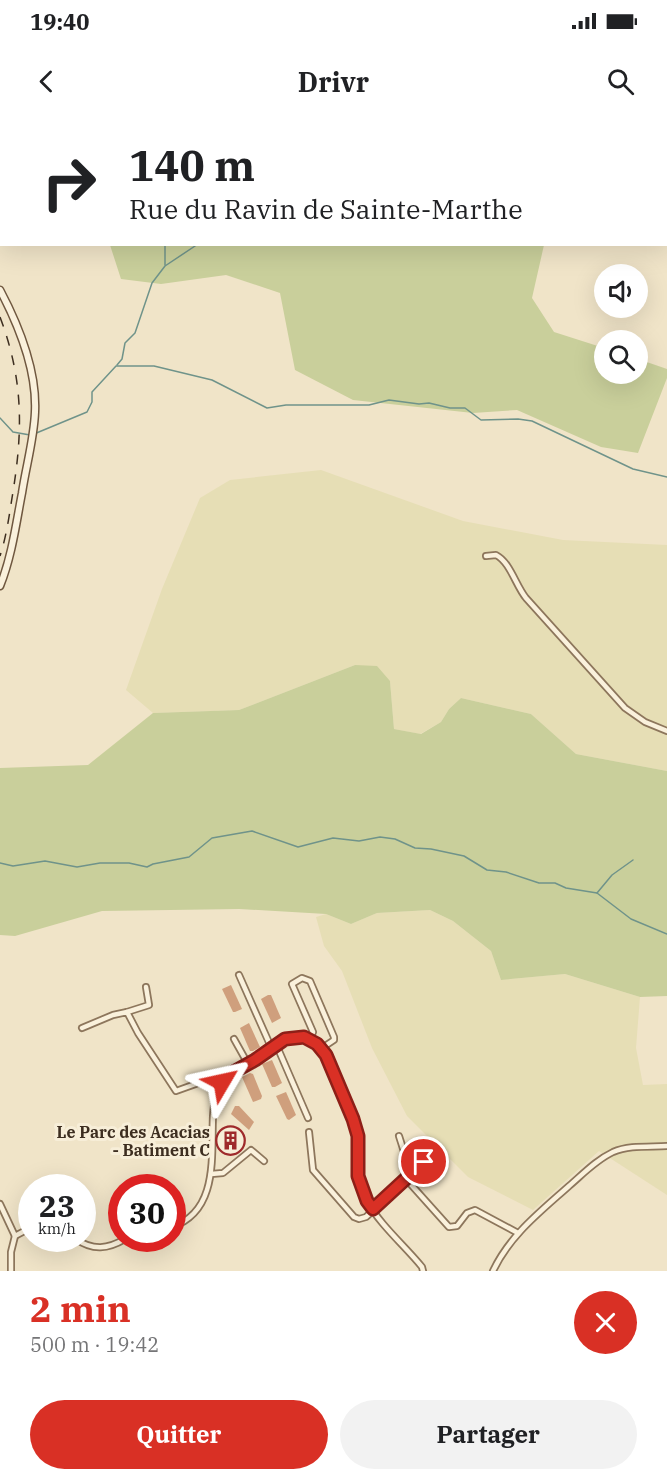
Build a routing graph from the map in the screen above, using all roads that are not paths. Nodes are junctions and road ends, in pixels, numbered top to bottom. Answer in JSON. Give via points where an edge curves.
{"nodes":[{"id":1,"x":0,"y":290,"type":"edge"},
{"id":2,"x":486,"y":556,"type":"dead end"},
{"id":3,"x":0,"y":586,"type":"edge"},
{"id":4,"x":667,"y":731,"type":"edge"},
{"id":5,"x":239,"y":975,"type":"dead end"},
{"id":6,"x":146,"y":987,"type":"dead end"},
{"id":7,"x":128,"y":1012,"type":"junction"},
{"id":8,"x":82,"y":1028,"type":"dead end"},
{"id":9,"x":234,"y":1039,"type":"dead end"},
{"id":10,"x":310,"y":1039,"type":"junction"},
{"id":11,"x":274,"y":1046,"type":"junction"},
{"id":12,"x":322,"y":1048,"type":"junction"},
{"id":13,"x":248,"y":1064,"type":"junction"},
{"id":14,"x":219,"y":1086,"type":"junction"},
{"id":15,"x":308,"y":1118,"type":"dead end"},
{"id":16,"x":309,"y":1132,"type":"dead end"},
{"id":17,"x":399,"y":1136,"type":"dead end"},
{"id":18,"x":667,"y":1146,"type":"edge"},
{"id":19,"x":435,"y":1153,"type":"dead end"},
{"id":20,"x":264,"y":1161,"type":"dead end"},
{"id":21,"x":414,"y":1172,"type":"junction"},
{"id":22,"x":211,"y":1174,"type":"junction"},
{"id":23,"x":406,"y":1179,"type":"junction"},
{"id":24,"x":0,"y":1204,"type":"edge"},
{"id":25,"x":373,"y":1209,"type":"junction"},
{"id":26,"x":186,"y":1219,"type":"edge"},
{"id":27,"x":518,"y":1233,"type":"junction"},
{"id":28,"x":18,"y":1234,"type":"edge"},
{"id":29,"x":15,"y":1236,"type":"junction"},
{"id":30,"x":11,"y":1271,"type":"edge"},
{"id":31,"x":423,"y":1271,"type":"edge"},
{"id":32,"x":493,"y":1271,"type":"edge"}],
"edges":[{"from":1,"to":3,"type":"main road","via":[[30,367],[35,401],[14,538]]},
{"from":2,"to":4,"type":"street","via":[[496,555],[504,560],[526,598],[625,708]]},
{"from":5,"to":11,"type":"street"},
{"from":6,"to":7,"type":"street","via":[[149,1005]]},
{"from":7,"to":8,"type":"street"},
{"from":7,"to":14,"type":"street","via":[[176,1091],[204,1081]]},
{"from":9,"to":13,"type":"street"},
{"from":10,"to":11,"type":"street","via":[[294,1037]]},
{"from":10,"to":12,"type":"street"},
{"from":10,"to":12,"type":"street","via":[[313,1032],[292,984],[302,978],[309,981],[334,1037]]},
{"from":11,"to":13,"type":"street"},
{"from":11,"to":15,"type":"street"},
{"from":12,"to":25,"type":"street","via":[[353,1119],[358,1136],[358,1176]]},
{"from":13,"to":14,"type":"street"},
{"from":14,"to":22,"type":"street","via":[[214,1107]]},
{"from":16,"to":25,"type":"street","via":[[313,1170],[354,1217],[362,1218]]},
{"from":17,"to":21,"type":"street"},
{"from":18,"to":27,"type":"street","via":[[626,1148],[605,1156]]},
{"from":19,"to":21,"type":"street"},
{"from":20,"to":22,"type":"street","via":[[251,1150],[224,1173]]},
{"from":21,"to":23,"type":"street"},
{"from":22,"to":26,"type":"street","via":[[204,1202]]},
{"from":23,"to":25,"type":"street"},
{"from":23,"to":27,"type":"street","via":[[449,1227],[457,1226],[467,1213],[476,1210]]},
{"from":24,"to":29,"type":"street"},
{"from":25,"to":31,"type":"street"},
{"from":27,"to":32,"type":"street"},
{"from":28,"to":29,"type":"street"},
{"from":29,"to":30,"type":"street"}]}
